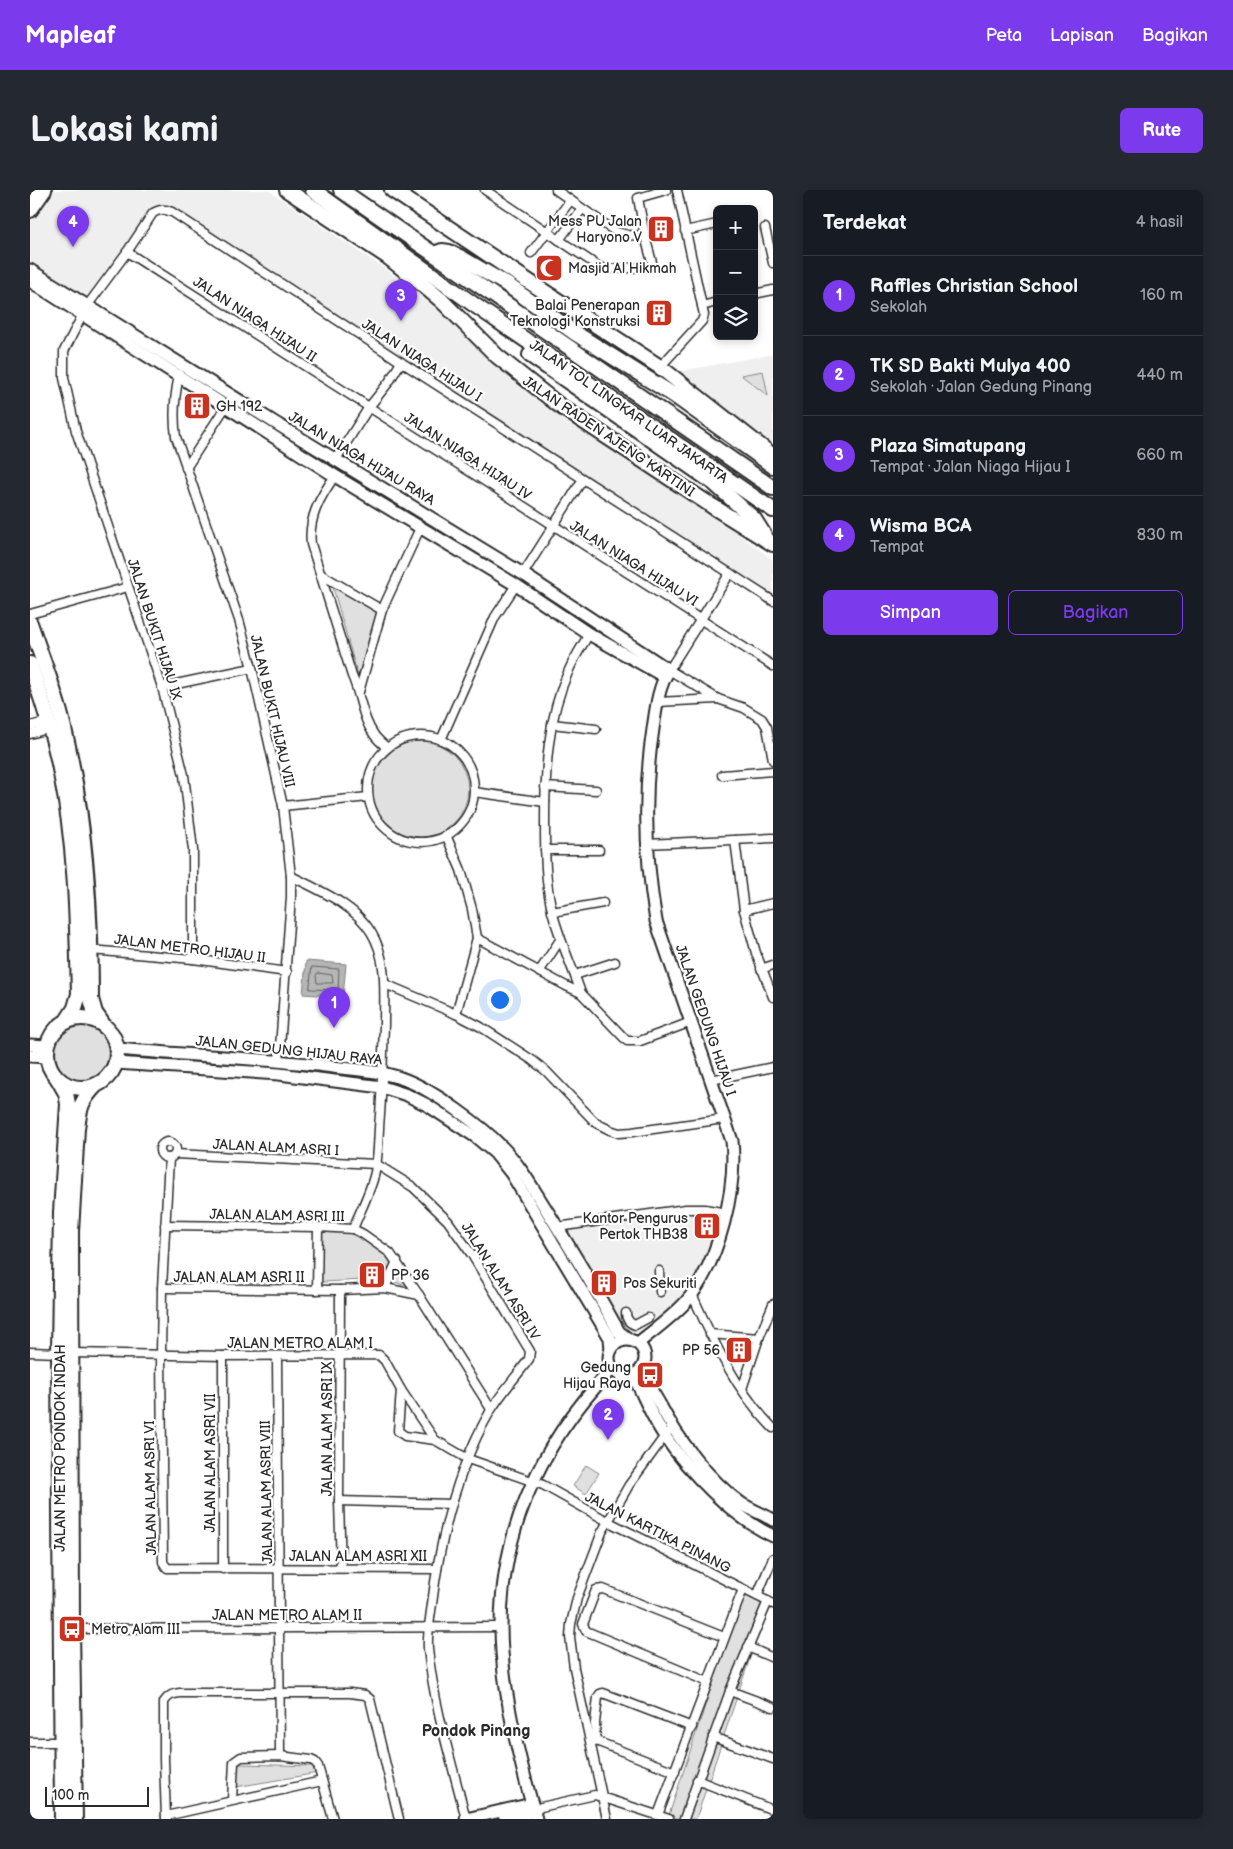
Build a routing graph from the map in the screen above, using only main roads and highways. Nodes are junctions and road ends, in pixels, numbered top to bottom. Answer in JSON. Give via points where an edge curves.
{"nodes":[{"id":1,"x":44,"y":190,"type":"edge"},
{"id":2,"x":287,"y":190,"type":"edge"},
{"id":3,"x":313,"y":190,"type":"edge"},
{"id":4,"x":341,"y":190,"type":"edge"},
{"id":5,"x":392,"y":190,"type":"edge"},
{"id":6,"x":30,"y":210,"type":"edge"},
{"id":7,"x":433,"y":254,"type":"junction"},
{"id":8,"x":503,"y":324,"type":"junction"},
{"id":9,"x":773,"y":456,"type":"edge"},
{"id":10,"x":773,"y":466,"type":"edge"},
{"id":11,"x":773,"y":488,"type":"edge"},
{"id":12,"x":773,"y":510,"type":"edge"},
{"id":13,"x":770,"y":541,"type":"edge"},
{"id":14,"x":30,"y":623,"type":"edge"},
{"id":15,"x":30,"y":664,"type":"edge"},
{"id":16,"x":56,"y":723,"type":"junction"},
{"id":17,"x":66,"y":1022,"type":"junction"},
{"id":18,"x":102,"y":1023,"type":"junction"},
{"id":19,"x":58,"y":1079,"type":"junction"},
{"id":20,"x":96,"y":1085,"type":"junction"},
{"id":21,"x":65,"y":1353,"type":"junction"},
{"id":22,"x":62,"y":1819,"type":"edge"},
{"id":23,"x":75,"y":1819,"type":"edge"}],
"edges":[{"from":1,"to":6,"type":"highway"},
{"from":2,"to":13,"type":"highway","name":"JALAN RADEN AJENG KARTINI","via":[[388,257],[441,300],[497,356],[560,406]]},
{"from":3,"to":8,"type":"highway","name":"JALAN TOL LINGKAR LUAR JAKARTA"},
{"from":4,"to":7,"type":"highway","name":"JALAN TOL LINGKAR LUAR JAKARTA"},
{"from":5,"to":9,"type":"highway","via":[[660,366]]},
{"from":7,"to":10,"type":"highway","via":[[442,251],[454,255],[506,284],[575,333],[675,396]]},
{"from":7,"to":11,"type":"highway","name":"JALAN TOL LINGKAR LUAR JAKARTA"},
{"from":8,"to":12,"type":"highway","name":"JALAN TOL LINGKAR LUAR JAKARTA"},
{"from":8,"to":13,"type":"highway","via":[[522,349],[714,483],[754,519]]},
{"from":14,"to":16,"type":"highway"},
{"from":15,"to":16,"type":"highway"},
{"from":16,"to":17,"type":"highway","via":[[76,898],[79,994]]},
{"from":16,"to":18,"type":"highway","via":[[76,790],[88,877],[91,1000],[94,1013]]},
{"from":17,"to":18,"type":"highway","via":[[89,1018]]},
{"from":17,"to":19,"type":"highway","via":[[52,1034],[47,1051],[51,1069]]},
{"from":18,"to":20,"type":"highway","via":[[112,1035],[117,1056],[106,1078]]},
{"from":19,"to":20,"type":"highway","via":[[76,1088]]},
{"from":19,"to":21,"type":"highway","name":"JALAN METRO PONDOK INDAH","via":[[68,1104],[61,1212]]},
{"from":20,"to":21,"type":"highway","name":"JALAN METRO PONDOK INDAH","via":[[84,1097],[79,1110]]},
{"from":21,"to":22,"type":"highway","name":"JALAN METRO PONDOK INDAH"},
{"from":21,"to":23,"type":"highway","name":"JALAN METRO PONDOK INDAH"}]}
